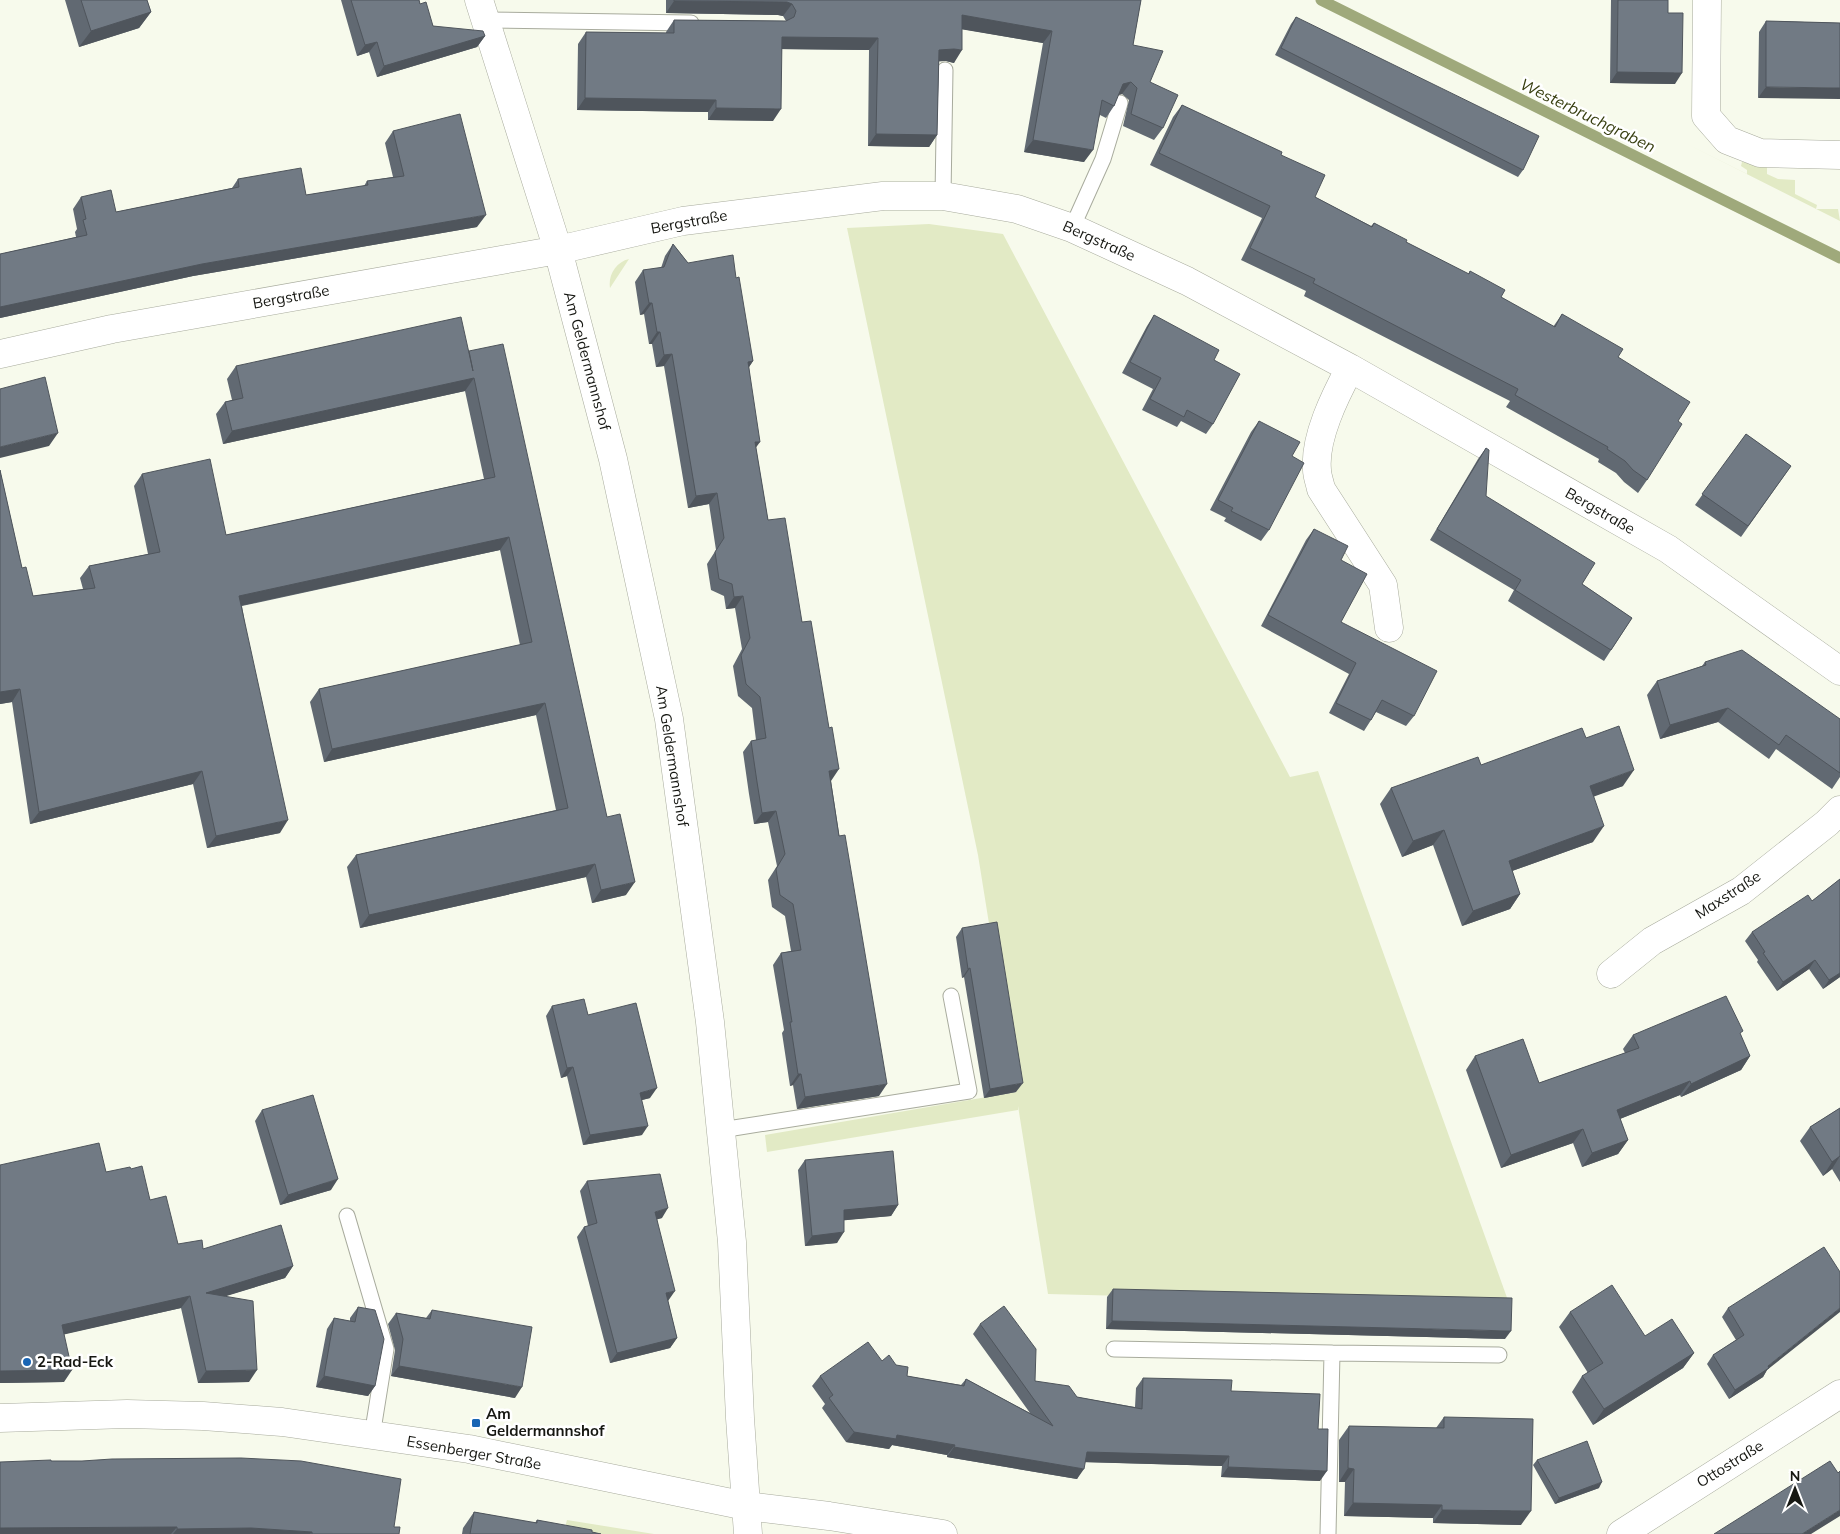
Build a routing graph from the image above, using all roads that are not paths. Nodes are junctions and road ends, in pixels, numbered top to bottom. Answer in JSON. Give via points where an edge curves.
{"nodes":[{"id":1,"x":1707,"y":0,"type":"edge"},
{"id":2,"x":482,"y":10,"type":"edge"},
{"id":3,"x":709,"y":23,"type":"edge"},
{"id":4,"x":945,"y":70,"type":"edge"},
{"id":5,"x":1120,"y":103,"type":"edge"},
{"id":6,"x":1840,"y":155,"type":"edge"},
{"id":7,"x":943,"y":196,"type":"junction"},
{"id":8,"x":1072,"y":228,"type":"junction"},
{"id":9,"x":558,"y":250,"type":"junction"},
{"id":10,"x":0,"y":354,"type":"edge"},
{"id":11,"x":1350,"y":368,"type":"junction"},
{"id":12,"x":1389,"y":628,"type":"dead end"},
{"id":13,"x":1840,"y":671,"type":"edge"},
{"id":14,"x":1840,"y":810,"type":"edge"},
{"id":15,"x":1611,"y":974,"type":"dead end"},
{"id":16,"x":952,"y":996,"type":"dead end"},
{"id":17,"x":721,"y":1130,"type":"junction"},
{"id":18,"x":347,"y":1216,"type":"dead end"},
{"id":19,"x":1114,"y":1349,"type":"dead end"},
{"id":20,"x":1332,"y":1353,"type":"junction"},
{"id":21,"x":1499,"y":1355,"type":"dead end"},
{"id":22,"x":1840,"y":1394,"type":"edge"},
{"id":23,"x":0,"y":1418,"type":"edge"},
{"id":24,"x":372,"y":1436,"type":"junction"},
{"id":25,"x":746,"y":1506,"type":"junction"},
{"id":26,"x":748,"y":1534,"type":"edge"},
{"id":27,"x":943,"y":1534,"type":"edge"},
{"id":28,"x":1328,"y":1534,"type":"edge"},
{"id":29,"x":1621,"y":1534,"type":"edge"}],
"edges":[{"from":1,"to":6,"type":"street","via":[[1706,116],[1727,140],[1760,153]]},
{"from":2,"to":3,"type":"lane"},
{"from":2,"to":9,"type":"street","name":"Am Geldermannshof"},
{"from":4,"to":7,"type":"lane"},
{"from":5,"to":8,"type":"lane","via":[[1103,159]]},
{"from":7,"to":8,"type":"street","name":"Bergstraße","via":[[1017,209]]},
{"from":7,"to":9,"type":"street","name":"Bergstraße","via":[[882,196],[683,221]]},
{"from":8,"to":11,"type":"street","name":"Bergstraße","via":[[1188,281]]},
{"from":9,"to":10,"type":"street","name":"Bergstraße","via":[[112,329]]},
{"from":9,"to":17,"type":"street","name":"Am Geldermannshof","via":[[613,459],[669,719],[710,1022]]},
{"from":11,"to":12,"type":"street","via":[[1334,398],[1317,450],[1317,471],[1321,489],[1383,585]]},
{"from":11,"to":13,"type":"street","name":"Bergstraße","via":[[1668,549]]},
{"from":14,"to":15,"type":"street","name":"Maxstraße","via":[[1741,891],[1652,941]]},
{"from":16,"to":17,"type":"lane","via":[[968,1091]]},
{"from":17,"to":25,"type":"street","name":"Am Geldermannshof","via":[[732,1242]]},
{"from":18,"to":24,"type":"lane","via":[[386,1350]]},
{"from":19,"to":20,"type":"lane"},
{"from":20,"to":21,"type":"lane"},
{"from":20,"to":28,"type":"lane"},
{"from":22,"to":29,"type":"street","name":"Ottostraße"},
{"from":23,"to":24,"type":"street","name":"Essenberger Straße","via":[[127,1414],[203,1416],[282,1422]]},
{"from":24,"to":25,"type":"street","name":"Essenberger Straße","via":[[468,1449]]},
{"from":25,"to":26,"type":"street","name":"Am Geldermannshof"},
{"from":25,"to":27,"type":"street","name":"Essenberger Straße"}]}
